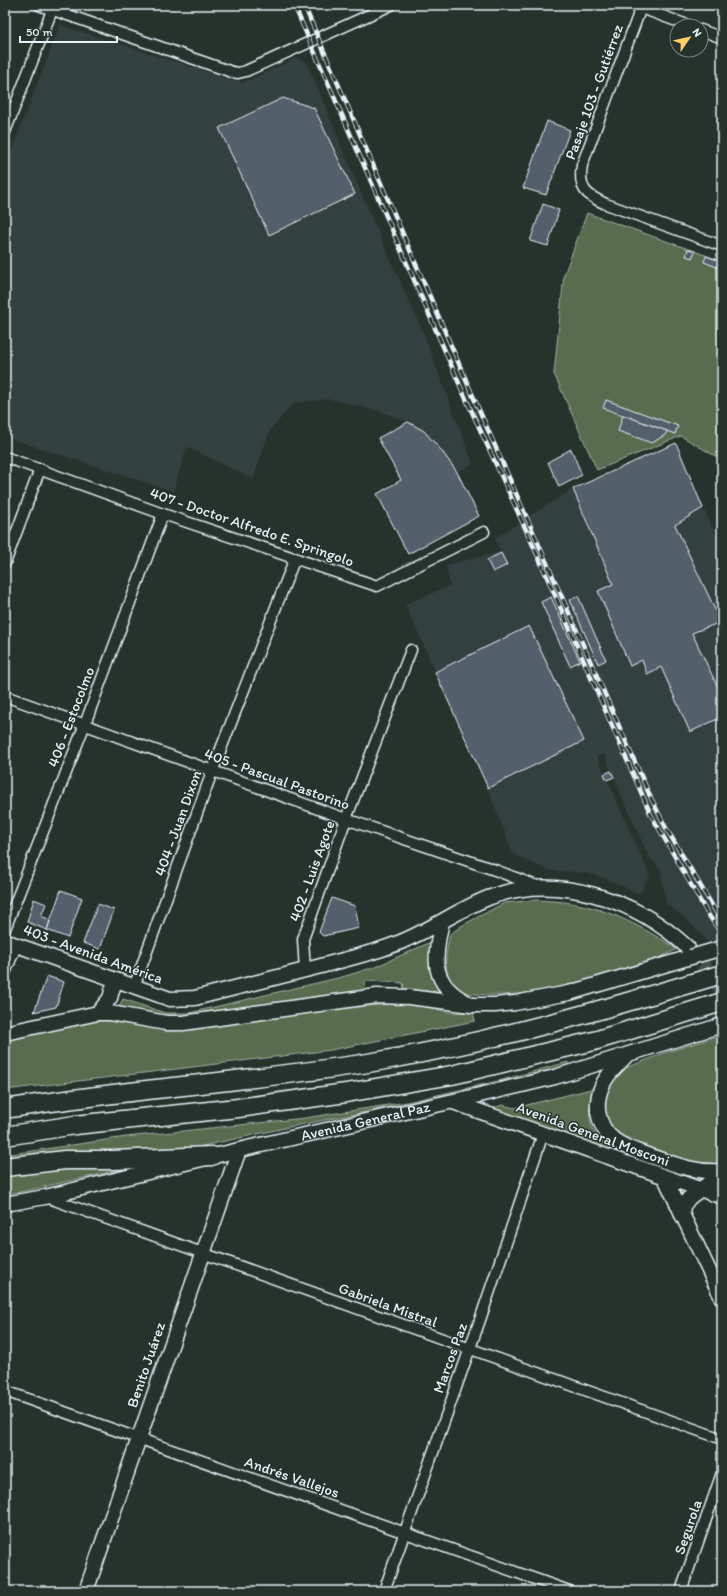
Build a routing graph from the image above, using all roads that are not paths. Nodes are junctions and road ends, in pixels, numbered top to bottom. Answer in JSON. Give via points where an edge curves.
{"nodes":[{"id":1,"x":39,"y":5,"type":"edge"},
{"id":2,"x":391,"y":5,"type":"edge"},
{"id":3,"x":638,"y":6,"type":"edge"},
{"id":4,"x":53,"y":7,"type":"edge"},
{"id":5,"x":669,"y":18,"type":"edge"},
{"id":6,"x":709,"y":33,"type":"edge"},
{"id":7,"x":722,"y":38,"type":"edge"},
{"id":8,"x":5,"y":132,"type":"edge"},
{"id":9,"x":722,"y":246,"type":"edge"},
{"id":10,"x":5,"y":457,"type":"edge"},
{"id":11,"x":40,"y":469,"type":"junction"},
{"id":12,"x":163,"y":514,"type":"junction"},
{"id":13,"x":484,"y":532,"type":"dead end"},
{"id":14,"x":295,"y":558,"type":"junction"},
{"id":15,"x":5,"y":563,"type":"edge"},
{"id":16,"x":412,"y":650,"type":"dead end"},
{"id":17,"x":5,"y":696,"type":"edge"},
{"id":18,"x":85,"y":724,"type":"junction"},
{"id":19,"x":212,"y":772,"type":"junction"},
{"id":20,"x":346,"y":820,"type":"junction"},
{"id":21,"x":539,"y":887,"type":"junction"},
{"id":22,"x":442,"y":922,"type":"junction"},
{"id":23,"x":5,"y":929,"type":"edge"},
{"id":24,"x":11,"y":943,"type":"edge"},
{"id":25,"x":688,"y":948,"type":"tunnel mouth"},
{"id":26,"x":722,"y":948,"type":"edge"},
{"id":27,"x":305,"y":970,"type":"junction"},
{"id":28,"x":5,"y":973,"type":"edge"},
{"id":29,"x":722,"y":974,"type":"edge"},
{"id":30,"x":115,"y":980,"type":"junction"},
{"id":31,"x":134,"y":987,"type":"junction"},
{"id":32,"x":716,"y":1004,"type":"edge"},
{"id":33,"x":472,"y":1005,"type":"junction"},
{"id":34,"x":98,"y":1013,"type":"junction"},
{"id":35,"x":722,"y":1025,"type":"edge"},
{"id":36,"x":5,"y":1033,"type":"edge"},
{"id":37,"x":626,"y":1056,"type":"junction"},
{"id":38,"x":453,"y":1102,"type":"junction"},
{"id":39,"x":5,"y":1109,"type":"edge"},
{"id":40,"x":542,"y":1134,"type":"junction"},
{"id":41,"x":5,"y":1136,"type":"edge"},
{"id":42,"x":239,"y":1150,"type":"junction"},
{"id":43,"x":212,"y":1156,"type":"junction"},
{"id":44,"x":5,"y":1167,"type":"edge"},
{"id":45,"x":722,"y":1172,"type":"edge"},
{"id":46,"x":665,"y":1178,"type":"junction"},
{"id":47,"x":699,"y":1190,"type":"junction"},
{"id":48,"x":45,"y":1197,"type":"junction"},
{"id":49,"x":722,"y":1197,"type":"edge"},
{"id":50,"x":5,"y":1204,"type":"edge"},
{"id":51,"x":682,"y":1216,"type":"junction"},
{"id":52,"x":203,"y":1253,"type":"junction"},
{"id":53,"x":722,"y":1298,"type":"edge"},
{"id":54,"x":469,"y":1350,"type":"junction"},
{"id":55,"x":5,"y":1392,"type":"edge"},
{"id":56,"x":139,"y":1439,"type":"junction"},
{"id":57,"x":722,"y":1439,"type":"edge"},
{"id":58,"x":722,"y":1473,"type":"edge"},
{"id":59,"x":404,"y":1533,"type":"junction"},
{"id":60,"x":86,"y":1591,"type":"edge"},
{"id":61,"x":384,"y":1591,"type":"edge"},
{"id":62,"x":569,"y":1591,"type":"edge"},
{"id":63,"x":681,"y":1591,"type":"edge"}],
"edges":[{"from":1,"to":4,"type":"street"},
{"from":2,"to":4,"type":"street","via":[[238,72]]},
{"from":3,"to":5,"type":"street"},
{"from":3,"to":9,"type":"street","name":"Pasaje 103 - Gutiérrez","via":[[582,165],[580,178],[583,189],[592,198],[606,204]]},
{"from":4,"to":8,"type":"street"},
{"from":6,"to":7,"type":"street"},
{"from":10,"to":11,"type":"street","name":"407 - Doctor Alfredo E. Springolo"},
{"from":11,"to":12,"type":"street","name":"407 - Doctor Alfredo E. Springolo"},
{"from":11,"to":15,"type":"street"},
{"from":12,"to":14,"type":"street","name":"407 - Doctor Alfredo E. Springolo"},
{"from":12,"to":18,"type":"street","name":"406 - Estocolmo"},
{"from":13,"to":14,"type":"street","name":"407 - Doctor Alfredo E. Springolo","via":[[377,586]]},
{"from":14,"to":19,"type":"street","name":"404 - Juan Dixon"},
{"from":16,"to":20,"type":"street","name":"402 - Luis Agote"},
{"from":17,"to":18,"type":"street","name":"405 - Pascual Pastorino"},
{"from":18,"to":19,"type":"street","name":"405 - Pascual Pastorino"},
{"from":18,"to":23,"type":"street","name":"406 - Estocolmo"},
{"from":19,"to":20,"type":"street","name":"405 - Pascual Pastorino"},
{"from":19,"to":31,"type":"street","name":"404 - Juan Dixon"},
{"from":20,"to":21,"type":"street","name":"405 - Pascual Pastorino"},
{"from":20,"to":27,"type":"street","name":"402 - Luis Agote","via":[[303,939]]},
{"from":21,"to":22,"type":"street","via":[[527,887],[488,898]]},
{"from":21,"to":25,"type":"street","via":[[585,893],[627,907],[667,930]]},
{"from":22,"to":27,"type":"street","via":[[393,945]]},
{"from":22,"to":33,"type":"street","via":[[437,942],[438,973],[446,988],[457,998]]},
{"from":24,"to":28,"type":"street"},
{"from":24,"to":30,"type":"street","name":"403 - Avenida América"},
{"from":26,"to":33,"type":"street","bridge":true,"via":[[569,993],[508,1004]]},
{"from":27,"to":31,"type":"street","name":"403 - Avenida América","via":[[195,998],[170,999]]},
{"from":29,"to":39,"type":"highway","bridge":true,"via":[[523,1031],[428,1052],[369,1063]]},
{"from":30,"to":31,"type":"street","name":"403 - Avenida América"},
{"from":30,"to":34,"type":"street","via":[[110,998]]},
{"from":32,"to":41,"type":"highway","name":"Avenida General Paz","via":[[594,1041],[452,1075],[261,1105],[75,1125]]},
{"from":33,"to":34,"type":"street","via":[[410,997],[377,996],[183,1023]]},
{"from":34,"to":36,"type":"street"},
{"from":35,"to":37,"type":"street","name":"Avenida General Paz"},
{"from":37,"to":38,"type":"street","name":"Avenida General Paz"},
{"from":37,"to":45,"type":"street","via":[[599,1091],[599,1119],[608,1136],[618,1143],[685,1168]]},
{"from":38,"to":40,"type":"street","name":"Avenida General Mosconi"},
{"from":38,"to":42,"type":"street","name":"Avenida General Paz"},
{"from":40,"to":46,"type":"street","name":"Avenida General Mosconi"},
{"from":40,"to":54,"type":"street","name":"Marcos Paz"},
{"from":42,"to":43,"type":"street","name":"Avenida General Paz"},
{"from":42,"to":52,"type":"street","name":"Benito Juárez"},
{"from":43,"to":44,"type":"highway","via":[[65,1160]]},
{"from":43,"to":48,"type":"street","name":"Avenida General Paz"},
{"from":45,"to":47,"type":"street"},
{"from":46,"to":47,"type":"street","name":"Avenida General Mosconi"},
{"from":46,"to":51,"type":"street"},
{"from":47,"to":49,"type":"street","name":"Avenida General Mosconi"},
{"from":47,"to":51,"type":"street","via":[[683,1206]]},
{"from":48,"to":50,"type":"street","name":"Avenida General Paz"},
{"from":48,"to":52,"type":"street","name":"Gabriela Mistral"},
{"from":51,"to":53,"type":"street"},
{"from":52,"to":54,"type":"street","name":"Gabriela Mistral"},
{"from":52,"to":56,"type":"street","name":"Benito Juárez"},
{"from":54,"to":57,"type":"street","name":"Gabriela Mistral"},
{"from":54,"to":59,"type":"street","name":"Marcos Paz"},
{"from":55,"to":56,"type":"street","name":"Andrés Vallejos"},
{"from":56,"to":59,"type":"street","name":"Andrés Vallejos"},
{"from":56,"to":60,"type":"street","name":"Benito Juárez"},
{"from":58,"to":63,"type":"street","name":"Segurola"},
{"from":59,"to":61,"type":"street","name":"Marcos Paz"},
{"from":59,"to":62,"type":"street","name":"Andrés Vallejos"}]}
